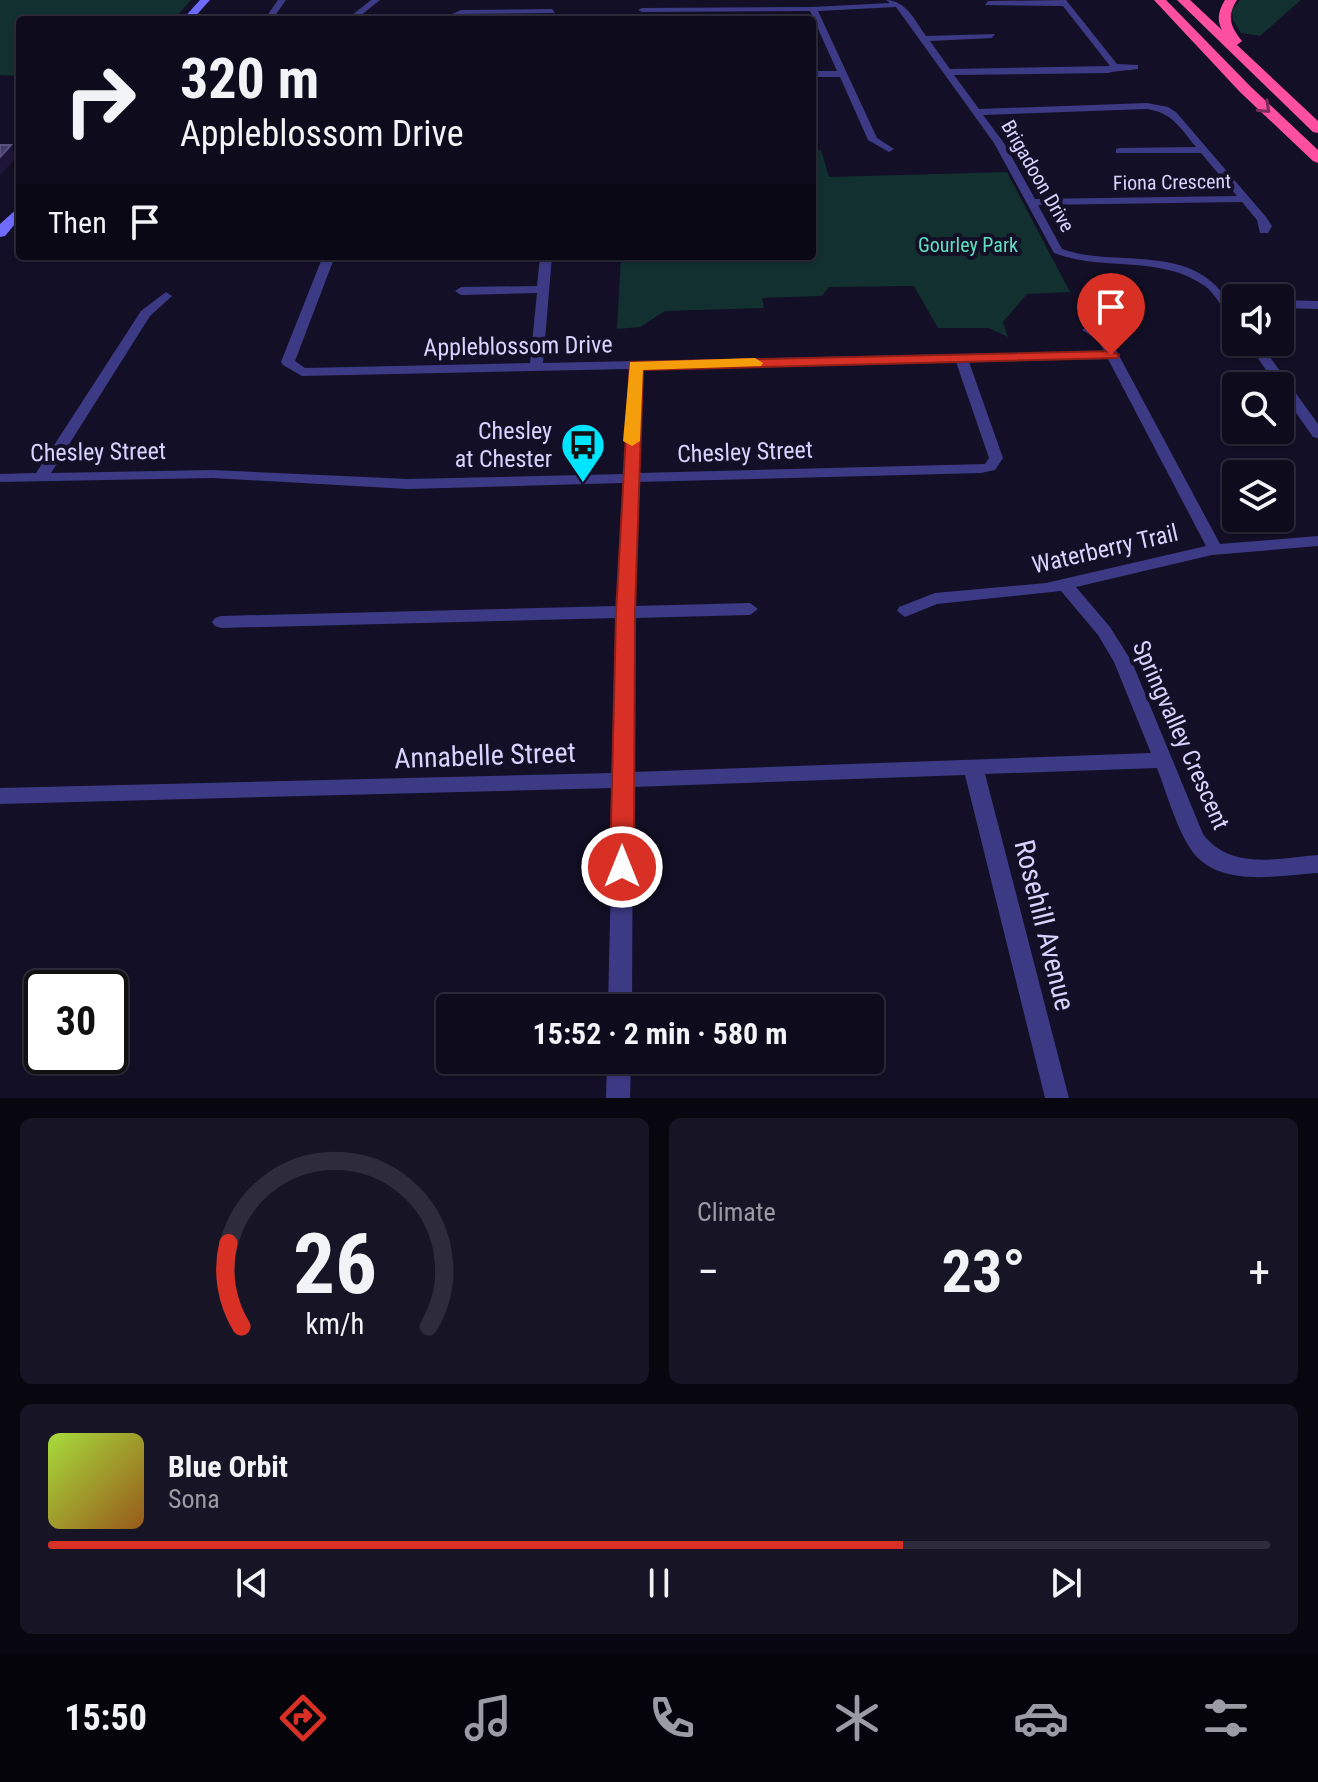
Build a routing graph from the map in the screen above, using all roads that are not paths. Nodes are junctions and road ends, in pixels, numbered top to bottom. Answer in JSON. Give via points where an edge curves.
{"nodes":[{"id":1,"x":205,"y":0,"type":"edge"},
{"id":2,"x":376,"y":0,"type":"edge"},
{"id":3,"x":553,"y":0,"type":"edge"},
{"id":4,"x":641,"y":0,"type":"edge"},
{"id":5,"x":1146,"y":0,"type":"edge"},
{"id":6,"x":1160,"y":0,"type":"edge"},
{"id":7,"x":1183,"y":0,"type":"edge"},
{"id":8,"x":1231,"y":0,"type":"edge"},
{"id":9,"x":1063,"y":2,"type":"edge"},
{"id":10,"x":894,"y":3,"type":"edge"},
{"id":11,"x":988,"y":3,"type":"dead end"},
{"id":12,"x":813,"y":9,"type":"junction"},
{"id":13,"x":642,"y":15,"type":"edge"},
{"id":14,"x":191,"y":16,"type":"edge"},
{"id":15,"x":355,"y":16,"type":"edge"},
{"id":16,"x":452,"y":16,"type":"edge"},
{"id":17,"x":551,"y":16,"type":"edge"},
{"id":18,"x":992,"y":36,"type":"dead end"},
{"id":19,"x":816,"y":39,"type":"edge"},
{"id":20,"x":827,"y":39,"type":"junction"},
{"id":21,"x":924,"y":39,"type":"junction"},
{"id":22,"x":1247,"y":61,"type":"junction"},
{"id":23,"x":1115,"y":67,"type":"junction"},
{"id":24,"x":1135,"y":67,"type":"dead end"},
{"id":25,"x":947,"y":72,"type":"junction"},
{"id":26,"x":816,"y":74,"type":"edge"},
{"id":27,"x":843,"y":74,"type":"junction"},
{"id":28,"x":1245,"y":89,"type":"junction"},
{"id":29,"x":976,"y":112,"type":"junction"},
{"id":30,"x":1318,"y":129,"type":"edge"},
{"id":31,"x":889,"y":149,"type":"dead end"},
{"id":32,"x":1201,"y":150,"type":"junction"},
{"id":33,"x":1120,"y":151,"type":"dead end"},
{"id":34,"x":1318,"y":158,"type":"edge"},
{"id":35,"x":1244,"y":199,"type":"junction"},
{"id":36,"x":1031,"y":202,"type":"junction"},
{"id":37,"x":16,"y":215,"type":"edge"},
{"id":38,"x":1264,"y":231,"type":"dead end"},
{"id":39,"x":0,"y":233,"type":"edge"},
{"id":40,"x":327,"y":260,"type":"edge"},
{"id":41,"x":546,"y":260,"type":"edge"},
{"id":42,"x":543,"y":289,"type":"junction"},
{"id":43,"x":461,"y":291,"type":"dead end"},
{"id":44,"x":166,"y":296,"type":"dead end"},
{"id":45,"x":1222,"y":296,"type":"edge"},
{"id":46,"x":1294,"y":304,"type":"edge"},
{"id":47,"x":1318,"y":305,"type":"edge"},
{"id":48,"x":1088,"y":330,"type":"dead end"},
{"id":49,"x":1111,"y":355,"type":"junction"},
{"id":50,"x":1263,"y":356,"type":"edge"},
{"id":51,"x":961,"y":358,"type":"junction"},
{"id":52,"x":636,"y":365,"type":"junction"},
{"id":53,"x":536,"y":368,"type":"junction"},
{"id":54,"x":1318,"y":434,"type":"edge"},
{"id":55,"x":41,"y":477,"type":"junction"},
{"id":56,"x":0,"y":478,"type":"edge"},
{"id":57,"x":629,"y":479,"type":"junction"},
{"id":58,"x":1318,"y":541,"type":"edge"},
{"id":59,"x":1215,"y":549,"type":"junction"},
{"id":60,"x":1065,"y":585,"type":"junction"},
{"id":61,"x":750,"y":609,"type":"dead end"},
{"id":62,"x":905,"y":611,"type":"dead end"},
{"id":63,"x":625,"y":613,"type":"junction"},
{"id":64,"x":221,"y":622,"type":"dead end"},
{"id":65,"x":1164,"y":760,"type":"junction"},
{"id":66,"x":973,"y":767,"type":"junction"},
{"id":67,"x":622,"y":780,"type":"junction"},
{"id":68,"x":0,"y":796,"type":"edge"},
{"id":69,"x":1318,"y":864,"type":"edge"},
{"id":70,"x":620,"y":994,"type":"edge"},
{"id":71,"x":619,"y":1074,"type":"edge"},
{"id":72,"x":618,"y":1098,"type":"edge"},
{"id":73,"x":1057,"y":1098,"type":"edge"}],
"edges":[{"from":1,"to":14,"type":"main road"},
{"from":2,"to":15,"type":"street"},
{"from":3,"to":17,"type":"street"},
{"from":4,"to":13,"type":"street"},
{"from":5,"to":28,"type":"highway"},
{"from":6,"to":28,"type":"highway"},
{"from":7,"to":22,"type":"highway"},
{"from":8,"to":22,"type":"highway","via":[[1223,21],[1250,58]]},
{"from":9,"to":11,"type":"street"},
{"from":9,"to":23,"type":"street","via":[[1090,29]]},
{"from":10,"to":12,"type":"street"},
{"from":10,"to":21,"type":"street","name":"Brigadoon Drive"},
{"from":12,"to":13,"type":"street"},
{"from":12,"to":20,"type":"street"},
{"from":16,"to":17,"type":"street"},
{"from":18,"to":21,"type":"street"},
{"from":19,"to":20,"type":"street"},
{"from":20,"to":27,"type":"street"},
{"from":21,"to":25,"type":"street","name":"Brigadoon Drive"},
{"from":22,"to":30,"type":"highway"},
{"from":23,"to":24,"type":"street"},
{"from":23,"to":25,"type":"street"},
{"from":25,"to":29,"type":"street","name":"Brigadoon Drive"},
{"from":26,"to":27,"type":"street"},
{"from":27,"to":31,"type":"street","via":[[873,140]]},
{"from":28,"to":34,"type":"highway","one_way":true},
{"from":29,"to":32,"type":"street","name":"Fiona Crescent","via":[[1159,107],[1173,114]]},
{"from":29,"to":36,"type":"street","name":"Brigadoon Drive"},
{"from":32,"to":33,"type":"street"},
{"from":32,"to":35,"type":"street","name":"Fiona Crescent"},
{"from":35,"to":36,"type":"street","name":"Fiona Crescent"},
{"from":35,"to":38,"type":"street","via":[[1264,221]]},
{"from":36,"to":45,"type":"street","name":"Brigadoon Drive","via":[[1062,253],[1173,266]]},
{"from":37,"to":39,"type":"main road"},
{"from":40,"to":53,"type":"street","name":"Appleblossom Drive","via":[[289,357],[295,370]]},
{"from":41,"to":42,"type":"street"},
{"from":42,"to":43,"type":"street"},
{"from":42,"to":53,"type":"street"},
{"from":44,"to":55,"type":"street","via":[[145,314]]},
{"from":46,"to":47,"type":"street"},
{"from":48,"to":49,"type":"street","via":[[1103,338]]},
{"from":49,"to":51,"type":"street","name":"Appleblossom Drive"},
{"from":49,"to":59,"type":"street"},
{"from":50,"to":54,"type":"street"},
{"from":51,"to":52,"type":"street","name":"Appleblossom Drive"},
{"from":51,"to":57,"type":"street","name":"Chesley Street","via":[[996,458],[990,467]]},
{"from":52,"to":53,"type":"street","name":"Appleblossom Drive"},
{"from":52,"to":57,"type":"street"},
{"from":55,"to":56,"type":"street","name":"Chesley Street"},
{"from":55,"to":57,"type":"street","name":"Chesley Street","via":[[223,474],[394,484]]},
{"from":57,"to":63,"type":"street"},
{"from":58,"to":59,"type":"street","name":"Waterberry Trail"},
{"from":59,"to":60,"type":"street","name":"Waterberry Trail"},
{"from":60,"to":62,"type":"street","name":"Waterberry Trail","via":[[935,599]]},
{"from":60,"to":65,"type":"street","name":"Springvalley Crescent","via":[[1123,662]]},
{"from":61,"to":63,"type":"street"},
{"from":63,"to":64,"type":"street"},
{"from":63,"to":67,"type":"street"},
{"from":65,"to":66,"type":"street","name":"Annabelle Street"},
{"from":65,"to":69,"type":"street","name":"Springvalley Crescent","via":[[1204,851],[1242,869]]},
{"from":66,"to":67,"type":"street","name":"Annabelle Street"},
{"from":66,"to":73,"type":"street","name":"Rosehill Avenue"},
{"from":67,"to":68,"type":"street","name":"Annabelle Street"},
{"from":67,"to":70,"type":"street"},
{"from":71,"to":72,"type":"street"}]}
